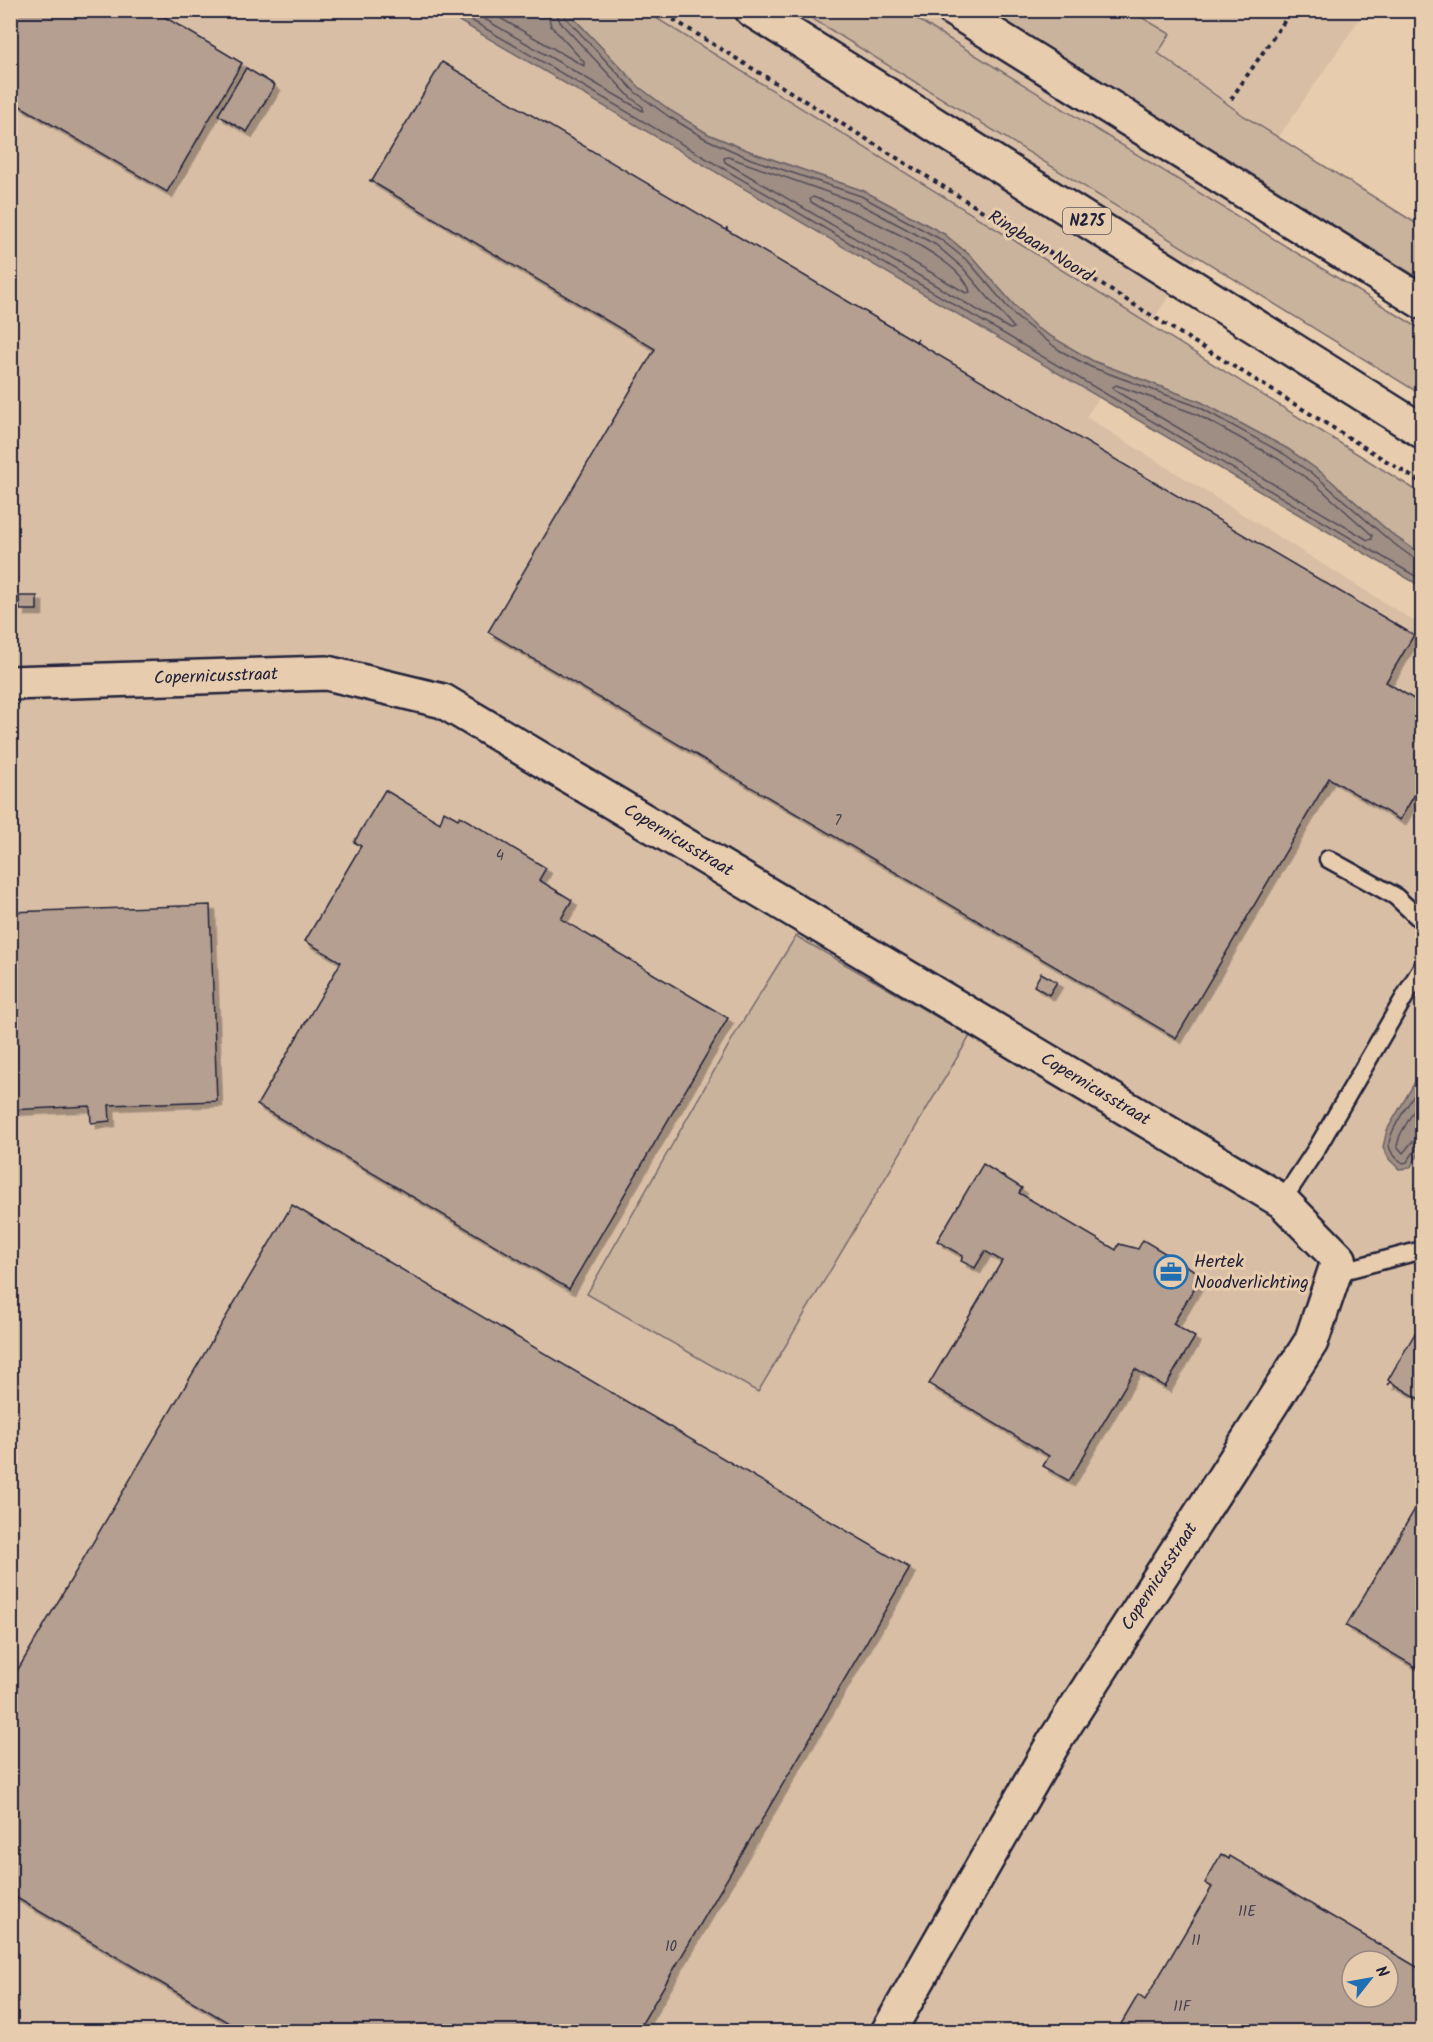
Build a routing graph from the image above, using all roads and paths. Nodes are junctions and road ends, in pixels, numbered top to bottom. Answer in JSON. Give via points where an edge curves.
{"nodes":[{"id":1,"x":658,"y":10,"type":"edge"},
{"id":2,"x":752,"y":10,"type":"edge"},
{"id":3,"x":954,"y":10,"type":"edge"},
{"id":4,"x":1292,"y":10,"type":"edge"},
{"id":5,"x":1231,"y":99,"type":"dead end"},
{"id":6,"x":1422,"y":302,"type":"edge"},
{"id":7,"x":1422,"y":430,"type":"edge"},
{"id":8,"x":1422,"y":483,"type":"edge"},
{"id":9,"x":10,"y":683,"type":"edge"},
{"id":10,"x":1328,"y":859,"type":"dead end"},
{"id":11,"x":1422,"y":921,"type":"edge"},
{"id":12,"x":1422,"y":967,"type":"edge"},
{"id":13,"x":1282,"y":1201,"type":"junction"},
{"id":14,"x":1422,"y":1250,"type":"edge"},
{"id":15,"x":1335,"y":1273,"type":"junction"},
{"id":16,"x":888,"y":2031,"type":"edge"}],
"edges":[{"from":1,"to":8,"type":"path","name":"Ringbaan Noord"},
{"from":2,"to":7,"type":"street","number":"N275"},
{"from":3,"to":6,"type":"street"},
{"from":4,"to":5,"type":"path"},
{"from":9,"to":13,"type":"street","name":"Copernicusstraat","via":[[327,673],[443,701]]},
{"from":10,"to":11,"type":"lane","via":[[1395,896]]},
{"from":12,"to":13,"type":"lane"},
{"from":13,"to":15,"type":"street","name":"Copernicusstraat","via":[[1339,1259]]},
{"from":14,"to":15,"type":"lane"},
{"from":15,"to":16,"type":"street","name":"Copernicusstraat","via":[[1311,1342],[1054,1742]]}]}
